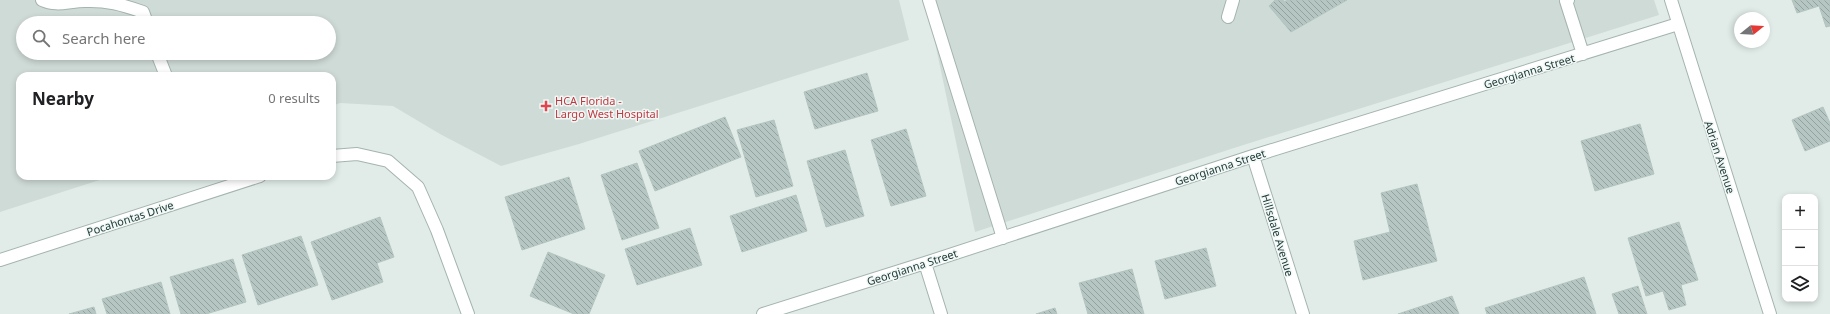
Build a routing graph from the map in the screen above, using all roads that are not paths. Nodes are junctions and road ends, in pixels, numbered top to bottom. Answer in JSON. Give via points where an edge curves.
{"nodes":[{"id":1,"x":42,"y":0,"type":"edge"},
{"id":2,"x":929,"y":0,"type":"edge"},
{"id":3,"x":1233,"y":0,"type":"edge"},
{"id":4,"x":1568,"y":0,"type":"edge"},
{"id":5,"x":1670,"y":0,"type":"edge"},
{"id":6,"x":144,"y":16,"type":"edge"},
{"id":7,"x":1228,"y":17,"type":"dead end"},
{"id":8,"x":1678,"y":24,"type":"junction"},
{"id":9,"x":1583,"y":54,"type":"junction"},
{"id":10,"x":160,"y":60,"type":"edge"},
{"id":11,"x":164,"y":72,"type":"edge"},
{"id":12,"x":336,"y":156,"type":"edge"},
{"id":13,"x":1253,"y":156,"type":"junction"},
{"id":14,"x":248,"y":180,"type":"edge"},
{"id":15,"x":1002,"y":238,"type":"junction"},
{"id":16,"x":0,"y":260,"type":"edge"},
{"id":17,"x":925,"y":263,"type":"junction"},
{"id":18,"x":468,"y":314,"type":"edge"},
{"id":19,"x":763,"y":314,"type":"edge"},
{"id":20,"x":941,"y":314,"type":"edge"},
{"id":21,"x":1303,"y":314,"type":"edge"},
{"id":22,"x":1770,"y":314,"type":"edge"}],
"edges":[{"from":1,"to":6,"type":"street","via":[[51,4],[85,1],[116,3],[143,12]]},
{"from":2,"to":15,"type":"street"},
{"from":3,"to":7,"type":"street"},
{"from":4,"to":9,"type":"street","via":[[1566,1]]},
{"from":5,"to":8,"type":"street","name":"Adrian Avenue"},
{"from":8,"to":9,"type":"street","name":"Georgianna Street"},
{"from":8,"to":22,"type":"street","name":"Adrian Avenue"},
{"from":9,"to":13,"type":"street","name":"Georgianna Street"},
{"from":10,"to":11,"type":"street"},
{"from":12,"to":18,"type":"street","via":[[357,154],[388,161],[418,187]]},
{"from":13,"to":15,"type":"street","name":"Georgianna Street"},
{"from":13,"to":21,"type":"street","name":"Hillsdale Avenue"},
{"from":14,"to":16,"type":"street","name":"Pocahontas Drive"},
{"from":15,"to":17,"type":"street","name":"Georgianna Street"},
{"from":17,"to":19,"type":"street","name":"Georgianna Street"},
{"from":17,"to":20,"type":"street"}]}
